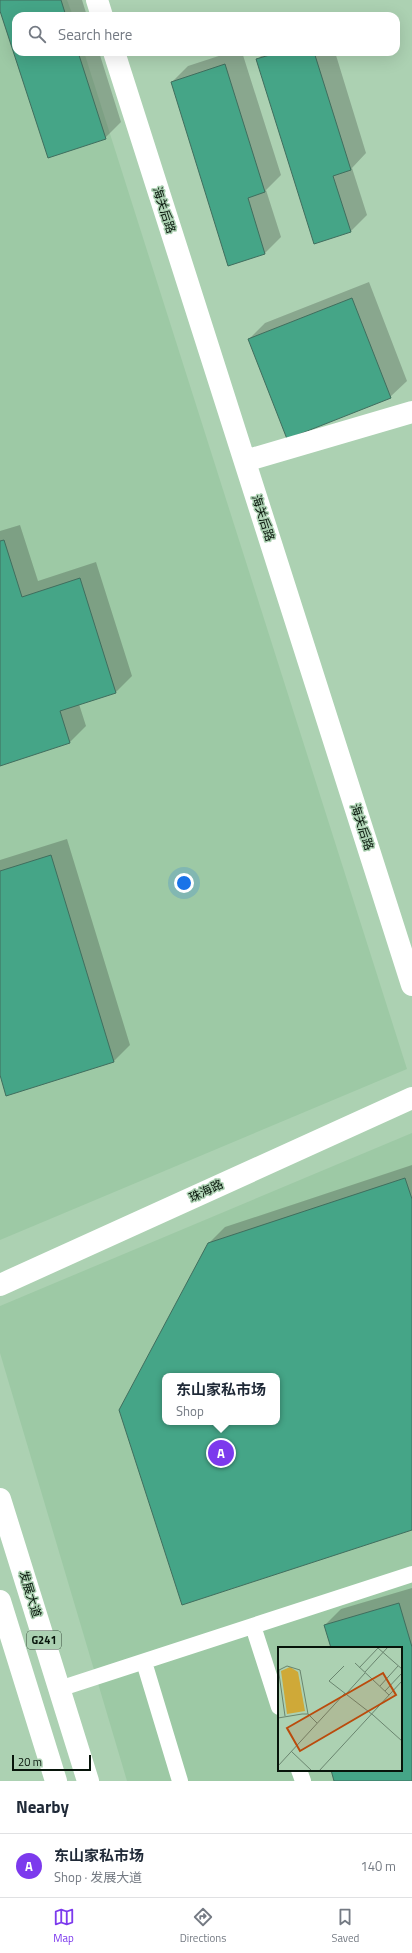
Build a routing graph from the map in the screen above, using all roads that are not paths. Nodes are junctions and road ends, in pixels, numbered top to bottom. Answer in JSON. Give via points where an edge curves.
{"nodes":[{"id":1,"x":97,"y":0,"type":"edge"},
{"id":2,"x":101,"y":12,"type":"edge"},
{"id":3,"x":115,"y":56,"type":"edge"},
{"id":4,"x":412,"y":412,"type":"edge"},
{"id":5,"x":245,"y":461,"type":"junction"},
{"id":6,"x":412,"y":985,"type":"edge"},
{"id":7,"x":412,"y":1083,"type":"edge"},
{"id":8,"x":412,"y":1098,"type":"edge"},
{"id":9,"x":0,"y":1269,"type":"edge"},
{"id":10,"x":0,"y":1285,"type":"edge"},
{"id":11,"x":0,"y":1499,"type":"edge"},
{"id":12,"x":412,"y":1574,"type":"edge"},
{"id":13,"x":0,"y":1601,"type":"edge"},
{"id":14,"x":253,"y":1626,"type":"junction"},
{"id":15,"x":144,"y":1662,"type":"junction"},
{"id":16,"x":59,"y":1689,"type":"junction"},
{"id":17,"x":278,"y":1704,"type":"edge"},
{"id":18,"x":299,"y":1771,"type":"edge"},
{"id":19,"x":56,"y":1781,"type":"edge"},
{"id":20,"x":88,"y":1781,"type":"edge"},
{"id":21,"x":180,"y":1781,"type":"edge"},
{"id":22,"x":303,"y":1781,"type":"edge"}],
"edges":[{"from":1,"to":2,"type":"main road"},
{"from":3,"to":5,"type":"main road","name":"海关后路"},
{"from":4,"to":5,"type":"main road"},
{"from":5,"to":6,"type":"main road","name":"海关后路"},
{"from":7,"to":9,"type":"main road","name":"珠海路"},
{"from":8,"to":10,"type":"main road","name":"珠海路"},
{"from":11,"to":16,"type":"main road","name":"发展大道","number":"G241"},
{"from":12,"to":14,"type":"lane"},
{"from":13,"to":19,"type":"main road","number":"G241"},
{"from":14,"to":15,"type":"lane"},
{"from":14,"to":17,"type":"lane"},
{"from":15,"to":16,"type":"lane"},
{"from":15,"to":21,"type":"lane"},
{"from":16,"to":20,"type":"main road","name":"发展大道","number":"G241"},
{"from":18,"to":22,"type":"lane"}]}
